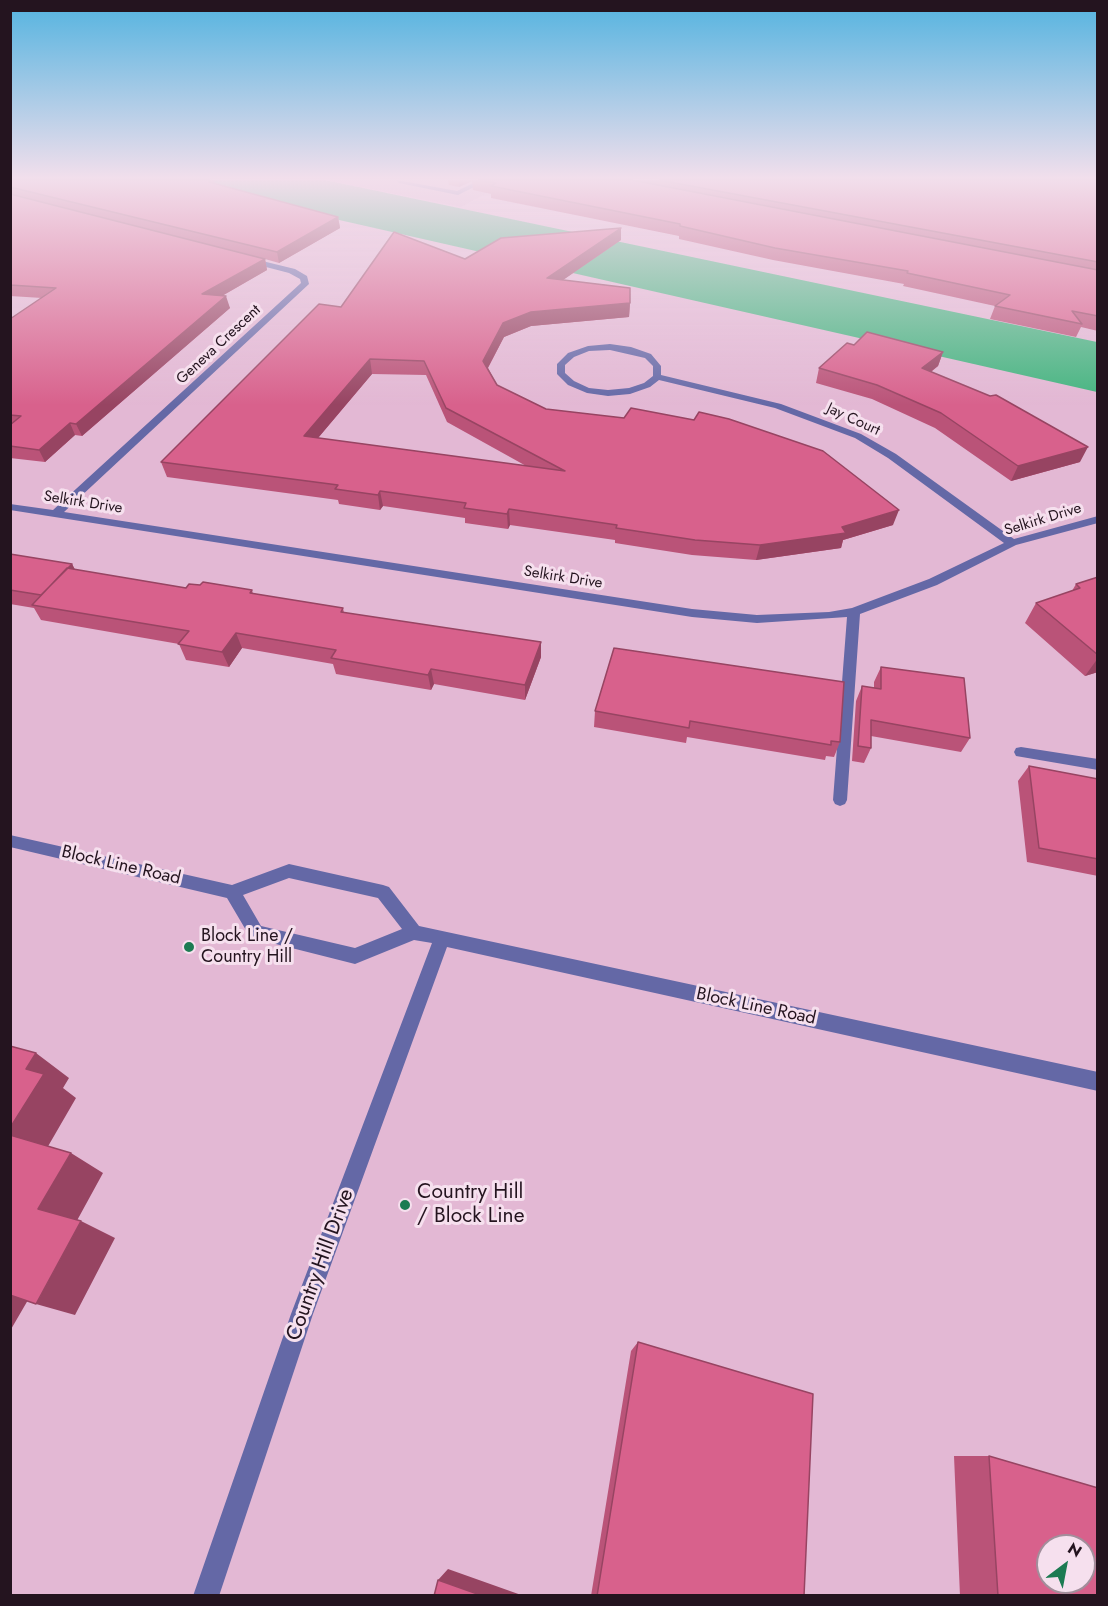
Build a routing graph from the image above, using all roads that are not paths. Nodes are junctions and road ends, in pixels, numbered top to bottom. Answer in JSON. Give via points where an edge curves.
{"nodes":[{"id":1,"x":232,"y":256,"type":"edge"},
{"id":2,"x":657,"y":377,"type":"junction"},
{"id":3,"x":10,"y":507,"type":"edge"},
{"id":4,"x":55,"y":514,"type":"junction"},
{"id":5,"x":1098,"y":519,"type":"edge"},
{"id":6,"x":1012,"y":543,"type":"junction"},
{"id":7,"x":854,"y":612,"type":"junction"},
{"id":8,"x":1021,"y":752,"type":"dead end"},
{"id":9,"x":1098,"y":765,"type":"edge"},
{"id":10,"x":840,"y":800,"type":"dead end"},
{"id":11,"x":10,"y":841,"type":"edge"},
{"id":12,"x":232,"y":892,"type":"junction"},
{"id":13,"x":414,"y":932,"type":"junction"},
{"id":14,"x":442,"y":938,"type":"junction"},
{"id":15,"x":1098,"y":1082,"type":"edge"},
{"id":16,"x":206,"y":1596,"type":"edge"}],
"edges":[{"from":1,"to":4,"type":"street","name":"Geneva Crescent","via":[[292,271],[304,278],[305,284]]},
{"from":2,"to":2,"type":"street","via":[[657,366],[648,357],[610,347],[588,349],[571,355],[561,364],[561,374],[571,383],[598,391],[630,391]]},
{"from":2,"to":6,"type":"street","name":"Jay Court","via":[[778,406],[858,436]]},
{"from":3,"to":4,"type":"street","name":"Selkirk Drive"},
{"from":4,"to":7,"type":"street","name":"Selkirk Drive","via":[[692,613],[757,619]]},
{"from":5,"to":6,"type":"street","name":"Selkirk Drive"},
{"from":6,"to":7,"type":"street","name":"Selkirk Drive","via":[[933,582]]},
{"from":7,"to":10,"type":"street"},
{"from":8,"to":9,"type":"street"},
{"from":11,"to":12,"type":"street","name":"Block Line Road"},
{"from":12,"to":13,"type":"street","via":[[289,871],[383,892]]},
{"from":12,"to":13,"type":"street","via":[[256,932],[355,956]]},
{"from":13,"to":14,"type":"street","name":"Block Line Road"},
{"from":14,"to":15,"type":"street","name":"Block Line Road"},
{"from":14,"to":16,"type":"street","name":"Country Hill Drive","via":[[302,1314]]}]}
